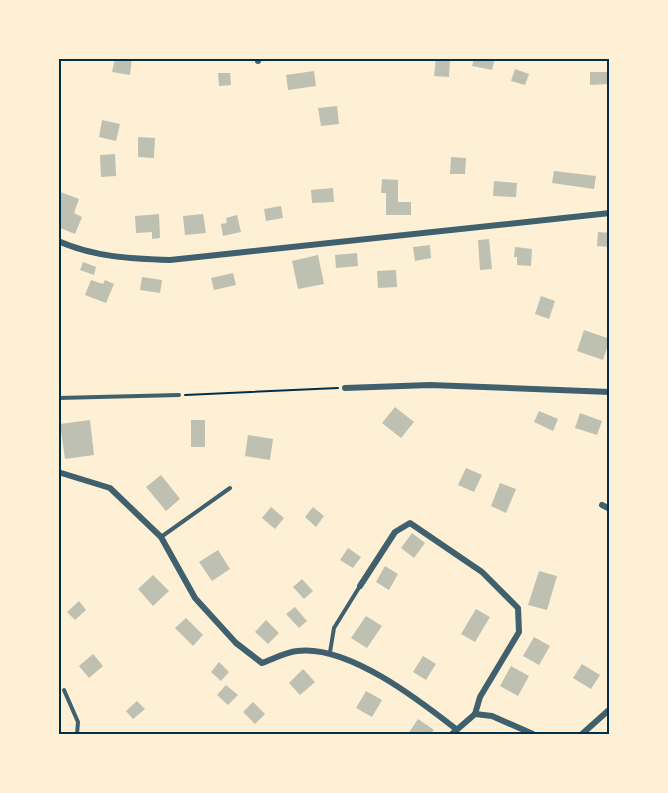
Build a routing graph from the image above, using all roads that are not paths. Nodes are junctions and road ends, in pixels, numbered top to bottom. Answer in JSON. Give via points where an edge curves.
{"nodes":[{"id":1,"x":609,"y":213,"type":"edge"},
{"id":2,"x":58,"y":242,"type":"edge"},
{"id":3,"x":345,"y":388,"type":"road end"},
{"id":4,"x":609,"y":392,"type":"edge"},
{"id":5,"x":179,"y":395,"type":"road end"},
{"id":6,"x":58,"y":398,"type":"edge"},
{"id":7,"x":58,"y":472,"type":"edge"},
{"id":8,"x":230,"y":488,"type":"dead end"},
{"id":9,"x":602,"y":505,"type":"dead end"},
{"id":10,"x":609,"y":509,"type":"edge"},
{"id":11,"x":161,"y":537,"type":"junction"},
{"id":12,"x":360,"y":586,"type":"joint"},
{"id":13,"x":330,"y":652,"type":"junction"},
{"id":14,"x":64,"y":690,"type":"dead end"},
{"id":15,"x":609,"y":709,"type":"edge"},
{"id":16,"x":475,"y":714,"type":"junction"},
{"id":17,"x":454,"y":732,"type":"edge"},
{"id":18,"x":76,"y":735,"type":"edge"},
{"id":19,"x":533,"y":735,"type":"edge"},
{"id":20,"x":582,"y":735,"type":"edge"}],
"edges":[{"from":1,"to":2,"type":"street","via":[[170,260],[132,259]]},
{"from":3,"to":4,"type":"street","via":[[430,385]]},
{"from":5,"to":6,"type":"lane"},
{"from":7,"to":11,"type":"street","via":[[110,488]]},
{"from":8,"to":11,"type":"lane"},
{"from":9,"to":10,"type":"street"},
{"from":11,"to":13,"type":"street","via":[[195,598],[236,643],[262,663],[297,651]]},
{"from":12,"to":13,"type":"lane","via":[[334,628]]},
{"from":12,"to":16,"type":"street","via":[[395,532],[410,523],[454,551],[518,608],[519,632],[480,697]]},
{"from":13,"to":17,"type":"street","via":[[406,690]]},
{"from":14,"to":18,"type":"lane","via":[[78,722]]},
{"from":15,"to":20,"type":"street"},
{"from":16,"to":17,"type":"street"},
{"from":16,"to":19,"type":"street","via":[[492,716]]}]}
